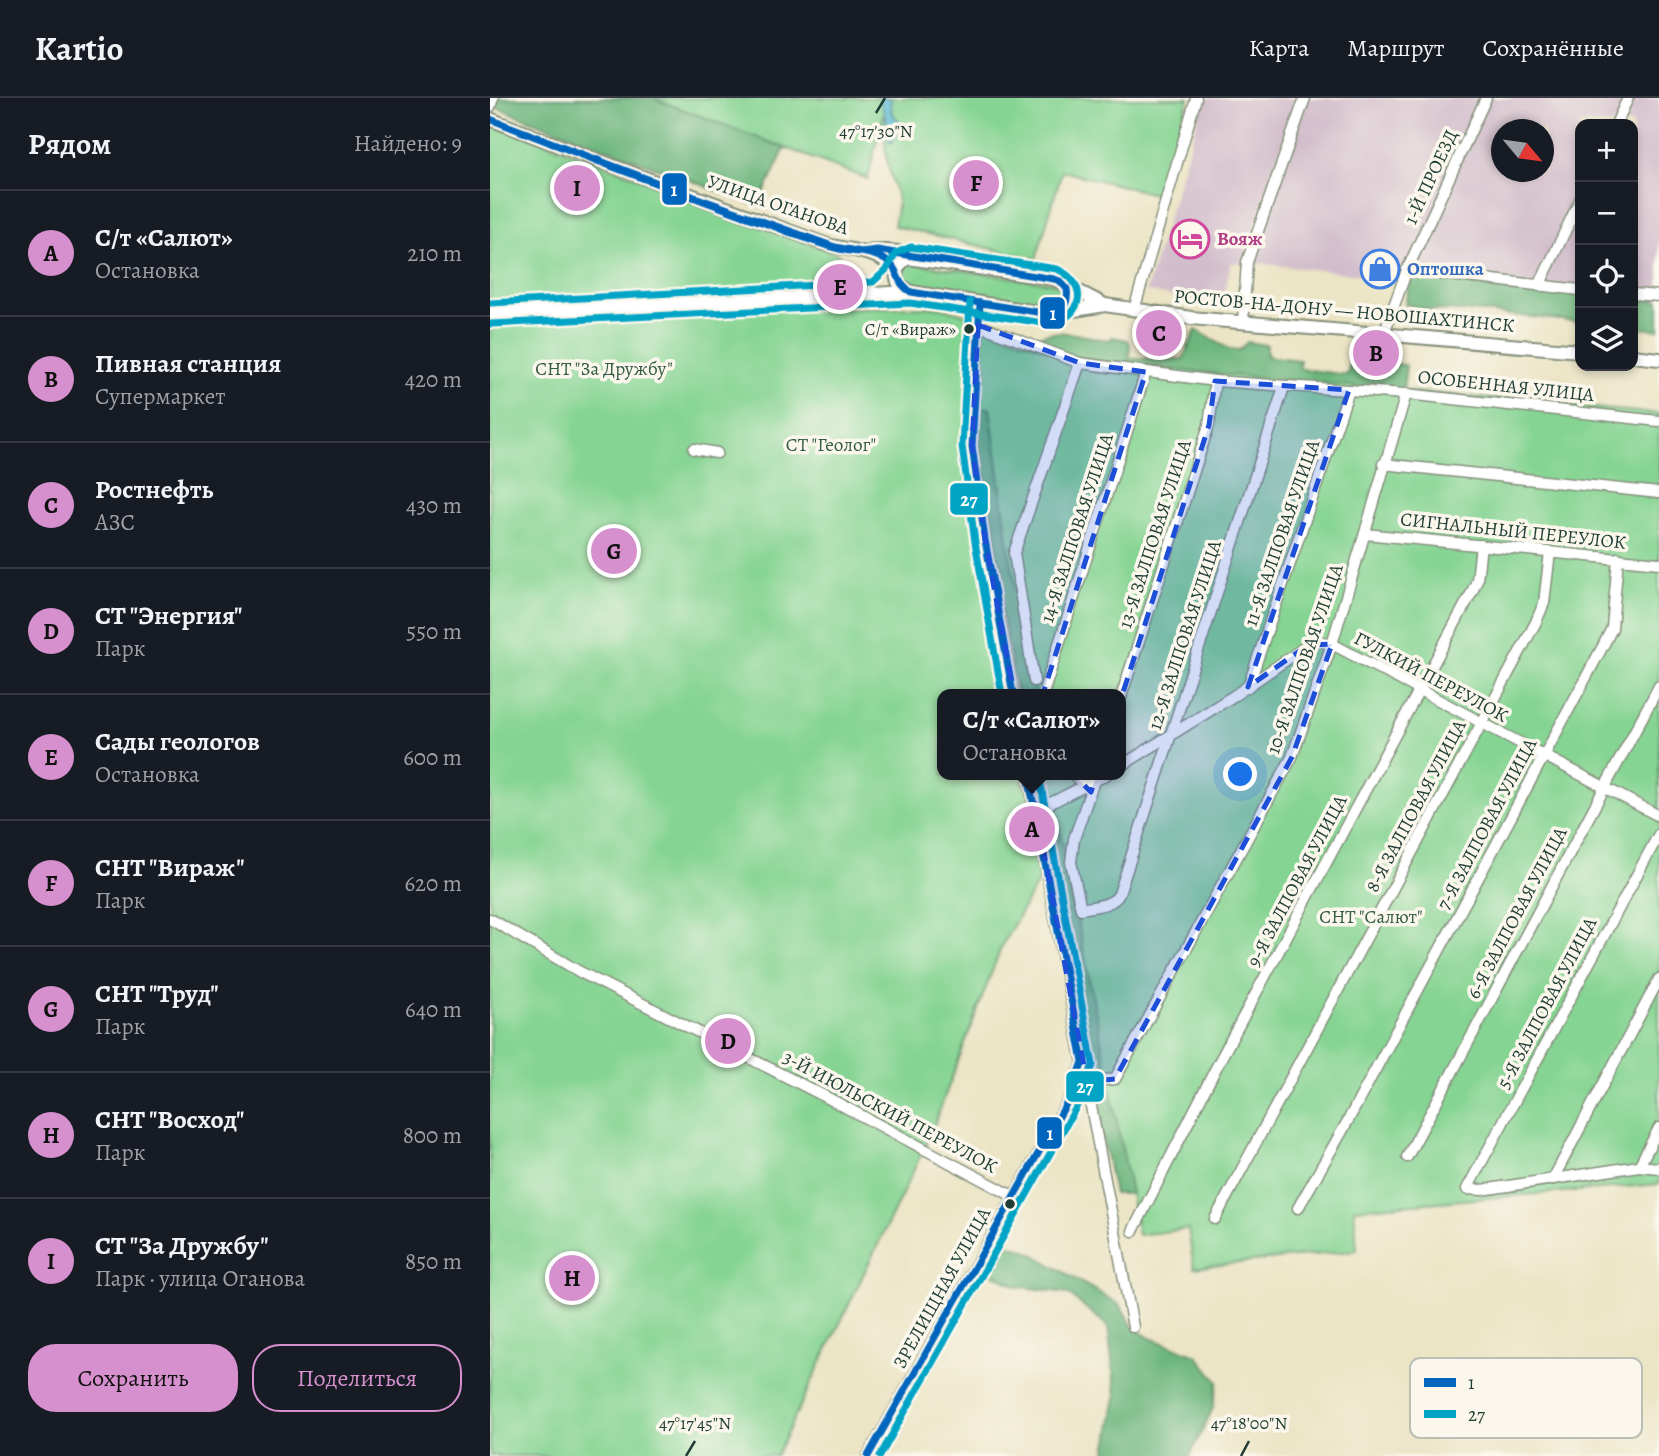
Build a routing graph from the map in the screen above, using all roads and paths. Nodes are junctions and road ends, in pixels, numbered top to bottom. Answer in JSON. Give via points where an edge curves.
{"nodes":[{"id":1,"x":493,"y":98,"type":"edge"},
{"id":2,"x":1196,"y":98,"type":"edge"},
{"id":3,"x":1305,"y":98,"type":"edge"},
{"id":4,"x":1486,"y":98,"type":"edge"},
{"id":5,"x":1628,"y":98,"type":"edge"},
{"id":6,"x":490,"y":107,"type":"edge"},
{"id":7,"x":490,"y":119,"type":"edge"},
{"id":8,"x":1618,"y":119,"type":"edge"},
{"id":9,"x":1575,"y":210,"type":"edge"},
{"id":10,"x":857,"y":252,"type":"junction"},
{"id":11,"x":916,"y":257,"type":"junction"},
{"id":12,"x":1407,"y":270,"type":"junction"},
{"id":13,"x":896,"y":274,"type":"junction"},
{"id":14,"x":1064,"y":285,"type":"junction"},
{"id":15,"x":1539,"y":286,"type":"junction"},
{"id":16,"x":1575,"y":290,"type":"edge"},
{"id":17,"x":877,"y":292,"type":"junction"},
{"id":18,"x":911,"y":292,"type":"junction"},
{"id":19,"x":1638,"y":294,"type":"edge"},
{"id":20,"x":1659,"y":296,"type":"edge"},
{"id":21,"x":980,"y":303,"type":"junction"},
{"id":22,"x":1105,"y":305,"type":"junction"},
{"id":23,"x":1133,"y":310,"type":"junction"},
{"id":24,"x":1058,"y":312,"type":"junction"},
{"id":25,"x":490,"y":314,"type":"edge"},
{"id":26,"x":1243,"y":321,"type":"junction"},
{"id":27,"x":978,"y":326,"type":"junction"},
{"id":28,"x":1384,"y":333,"type":"junction"},
{"id":29,"x":1575,"y":351,"type":"edge"},
{"id":30,"x":1638,"y":357,"type":"edge"},
{"id":31,"x":1659,"y":359,"type":"edge"},
{"id":32,"x":1080,"y":363,"type":"junction"},
{"id":33,"x":1146,"y":372,"type":"junction"},
{"id":34,"x":1215,"y":381,"type":"junction"},
{"id":35,"x":1284,"y":387,"type":"junction"},
{"id":36,"x":1349,"y":390,"type":"junction"},
{"id":37,"x":1406,"y":394,"type":"junction"},
{"id":38,"x":1659,"y":421,"type":"edge"},
{"id":39,"x":694,"y":449,"type":"dead end"},
{"id":40,"x":717,"y":453,"type":"dead end"},
{"id":41,"x":1383,"y":464,"type":"junction"},
{"id":42,"x":1659,"y":493,"type":"edge"},
{"id":43,"x":1365,"y":534,"type":"junction"},
{"id":44,"x":1481,"y":545,"type":"junction"},
{"id":45,"x":1550,"y":552,"type":"junction"},
{"id":46,"x":1618,"y":558,"type":"junction"},
{"id":47,"x":1659,"y":563,"type":"edge"},
{"id":48,"x":1332,"y":644,"type":"junction"},
{"id":49,"x":1034,"y":681,"type":"dead end"},
{"id":50,"x":1659,"y":686,"type":"edge"},
{"id":51,"x":1248,"y":687,"type":"junction"},
{"id":52,"x":1012,"y":689,"type":"edge"},
{"id":53,"x":1044,"y":689,"type":"edge"},
{"id":54,"x":1124,"y":689,"type":"edge"},
{"id":55,"x":1419,"y":691,"type":"junction"},
{"id":56,"x":1481,"y":723,"type":"junction"},
{"id":57,"x":1170,"y":737,"type":"junction"},
{"id":58,"x":1544,"y":755,"type":"junction"},
{"id":59,"x":1126,"y":763,"type":"edge"},
{"id":60,"x":1029,"y":780,"type":"edge"},
{"id":61,"x":1091,"y":781,"type":"edge"},
{"id":62,"x":1605,"y":788,"type":"junction"},
{"id":63,"x":1035,"y":811,"type":"junction"},
{"id":64,"x":1659,"y":816,"type":"edge"},
{"id":65,"x":1659,"y":834,"type":"edge"},
{"id":66,"x":490,"y":919,"type":"edge"},
{"id":67,"x":1659,"y":979,"type":"edge"},
{"id":68,"x":1083,"y":1062,"type":"junction"},
{"id":69,"x":1087,"y":1082,"type":"junction"},
{"id":70,"x":1659,"y":1128,"type":"edge"},
{"id":71,"x":1407,"y":1157,"type":"dead end"},
{"id":72,"x":1639,"y":1166,"type":"junction"},
{"id":73,"x":1659,"y":1168,"type":"edge"},
{"id":74,"x":1553,"y":1179,"type":"junction"},
{"id":75,"x":1013,"y":1196,"type":"junction"},
{"id":76,"x":1298,"y":1208,"type":"dead end"},
{"id":77,"x":1215,"y":1219,"type":"dead end"},
{"id":78,"x":1133,"y":1231,"type":"dead end"},
{"id":79,"x":1133,"y":1327,"type":"dead end"},
{"id":80,"x":868,"y":1456,"type":"edge"}],
"edges":[{"from":1,"to":6,"type":"street"},
{"from":2,"to":23,"type":"street"},
{"from":3,"to":26,"type":"street","via":[[1247,262]]},
{"from":4,"to":12,"type":"street","name":"1-Й ПРОЕЗД"},
{"from":5,"to":8,"type":"street"},
{"from":7,"to":10,"type":"main road","name":"УЛИЦА ОГАНОВА","via":[[703,200]]},
{"from":9,"to":15,"type":"street"},
{"from":10,"to":11,"type":"main road","name":"УЛИЦА ОГАНОВА","via":[[877,249]]},
{"from":10,"to":13,"type":"main road","name":"УЛИЦА ОГАНОВА","via":[[884,258]]},
{"from":11,"to":13,"type":"main road","via":[[903,261]]},
{"from":11,"to":14,"type":"main road","name":"УЛИЦА ОГАНОВА","via":[[1054,279]]},
{"from":12,"to":15,"type":"street"},
{"from":12,"to":28,"type":"street","name":"1-Й ПРОЕЗД"},
{"from":13,"to":17,"type":"main road"},
{"from":13,"to":18,"type":"main road","name":"УЛИЦА ОГАНОВА","via":[[902,288]]},
{"from":14,"to":22,"type":"main road","name":"УЛИЦА ОГАНОВА"},
{"from":14,"to":24,"type":"main road","via":[[1068,302]]},
{"from":15,"to":16,"type":"street"},
{"from":17,"to":18,"type":"main road"},
{"from":17,"to":25,"type":"main road"},
{"from":18,"to":21,"type":"main road"},
{"from":19,"to":20,"type":"street"},
{"from":21,"to":24,"type":"main road"},
{"from":21,"to":27,"type":"street"},
{"from":22,"to":23,"type":"main road","name":"РОСТОВ-НА-ДОНУ — НОВОШАХТИНСК"},
{"from":22,"to":24,"type":"main road"},
{"from":23,"to":26,"type":"main road","name":"РОСТОВ-НА-ДОНУ — НОВОШАХТИНСК"},
{"from":26,"to":28,"type":"main road","name":"РОСТОВ-НА-ДОНУ — НОВОШАХТИНСК"},
{"from":27,"to":32,"type":"street","name":"ОСОБЕННАЯ УЛИЦА"},
{"from":27,"to":52,"type":"street","via":[[972,446]]},
{"from":28,"to":29,"type":"main road","name":"РОСТОВ-НА-ДОНУ — НОВОШАХТИНСК"},
{"from":30,"to":31,"type":"main road"},
{"from":32,"to":33,"type":"street","name":"ОСОБЕННАЯ УЛИЦА"},
{"from":32,"to":49,"type":"street","via":[[1014,553]]},
{"from":33,"to":34,"type":"street","name":"ОСОБЕННАЯ УЛИЦА"},
{"from":33,"to":53,"type":"street","name":"14-Я ЗАЛПОВАЯ УЛИЦА"},
{"from":34,"to":35,"type":"street","name":"ОСОБЕННАЯ УЛИЦА"},
{"from":34,"to":54,"type":"street","name":"13-Я ЗАЛПОВАЯ УЛИЦА","via":[[1209,425]]},
{"from":35,"to":36,"type":"street","name":"ОСОБЕННАЯ УЛИЦА"},
{"from":35,"to":57,"type":"street","name":"12-Я ЗАЛПОВАЯ УЛИЦА"},
{"from":36,"to":37,"type":"street","name":"ОСОБЕННАЯ УЛИЦА"},
{"from":36,"to":51,"type":"street","name":"11-Я ЗАЛПОВАЯ УЛИЦА"},
{"from":37,"to":38,"type":"street","name":"ОСОБЕННАЯ УЛИЦА"},
{"from":37,"to":41,"type":"street","name":"10-Я ЗАЛПОВАЯ УЛИЦА"},
{"from":39,"to":40,"type":"street"},
{"from":41,"to":42,"type":"street"},
{"from":41,"to":43,"type":"street","name":"10-Я ЗАЛПОВАЯ УЛИЦА"},
{"from":43,"to":44,"type":"street","name":"СИГНАЛЬНЫЙ ПЕРЕУЛОК"},
{"from":43,"to":48,"type":"street","name":"10-Я ЗАЛПОВАЯ УЛИЦА"},
{"from":44,"to":45,"type":"street","name":"СИГНАЛЬНЫЙ ПЕРЕУЛОК"},
{"from":44,"to":55,"type":"street","name":"9-Я ЗАЛПОВАЯ УЛИЦА","via":[[1477,580]]},
{"from":45,"to":46,"type":"street","name":"СИГНАЛЬНЫЙ ПЕРЕУЛОК"},
{"from":45,"to":56,"type":"street","name":"8-Я ЗАЛПОВАЯ УЛИЦА","via":[[1544,603]]},
{"from":46,"to":47,"type":"street","name":"СИГНАЛЬНЫЙ ПЕРЕУЛОК"},
{"from":46,"to":58,"type":"street","name":"7-Я ЗАЛПОВАЯ УЛИЦА","via":[[1612,628]]},
{"from":48,"to":51,"type":"street","name":"ГУЛКИЙ ПЕРЕУЛОК","via":[[1318,641],[1308,645]]},
{"from":48,"to":55,"type":"street","name":"ГУЛКИЙ ПЕРЕУЛОК"},
{"from":48,"to":69,"type":"street","name":"10-Я ЗАЛПОВАЯ УЛИЦА","via":[[1292,757],[1122,1068],[1115,1079]]},
{"from":50,"to":62,"type":"street","name":"6-Я ЗАЛПОВАЯ УЛИЦА"},
{"from":51,"to":57,"type":"street","name":"ГУЛКИЙ ПЕРЕУЛОК"},
{"from":55,"to":56,"type":"street","name":"ГУЛКИЙ ПЕРЕУЛОК"},
{"from":55,"to":78,"type":"street","name":"9-Я ЗАЛПОВАЯ УЛИЦА"},
{"from":56,"to":58,"type":"street","name":"ГУЛКИЙ ПЕРЕУЛОК"},
{"from":56,"to":77,"type":"street","name":"8-Я ЗАЛПОВАЯ УЛИЦА"},
{"from":57,"to":59,"type":"street","name":"ГУЛКИЙ ПЕРЕУЛОК"},
{"from":57,"to":61,"type":"street","name":"12-Я ЗАЛПОВАЯ УЛИЦА","via":[[1117,899],[1081,909],[1071,862]]},
{"from":58,"to":62,"type":"street","name":"ГУЛКИЙ ПЕРЕУЛОК"},
{"from":58,"to":76,"type":"street","name":"7-Я ЗАЛПОВАЯ УЛИЦА"},
{"from":60,"to":63,"type":"street"},
{"from":61,"to":63,"type":"street"},
{"from":62,"to":64,"type":"street","name":"ГУЛКИЙ ПЕРЕУЛОК"},
{"from":62,"to":71,"type":"street","name":"6-Я ЗАЛПОВАЯ УЛИЦА"},
{"from":63,"to":68,"type":"street"},
{"from":65,"to":74,"type":"street","name":"5-Я ЗАЛПОВАЯ УЛИЦА","via":[[1467,1189]]},
{"from":66,"to":75,"type":"street","name":"3-Й ИЮЛЬСКИЙ ПЕРЕУЛОК","via":[[580,972]]},
{"from":67,"to":74,"type":"street"},
{"from":68,"to":69,"type":"street"},
{"from":68,"to":75,"type":"street","name":"ЗРЕЛИЩНАЯ УЛИЦА","via":[[1070,1097]]},
{"from":69,"to":79,"type":"street"},
{"from":70,"to":72,"type":"street"},
{"from":72,"to":73,"type":"street"},
{"from":72,"to":74,"type":"street"},
{"from":75,"to":80,"type":"street","name":"ЗРЕЛИЩНАЯ УЛИЦА"}]}
